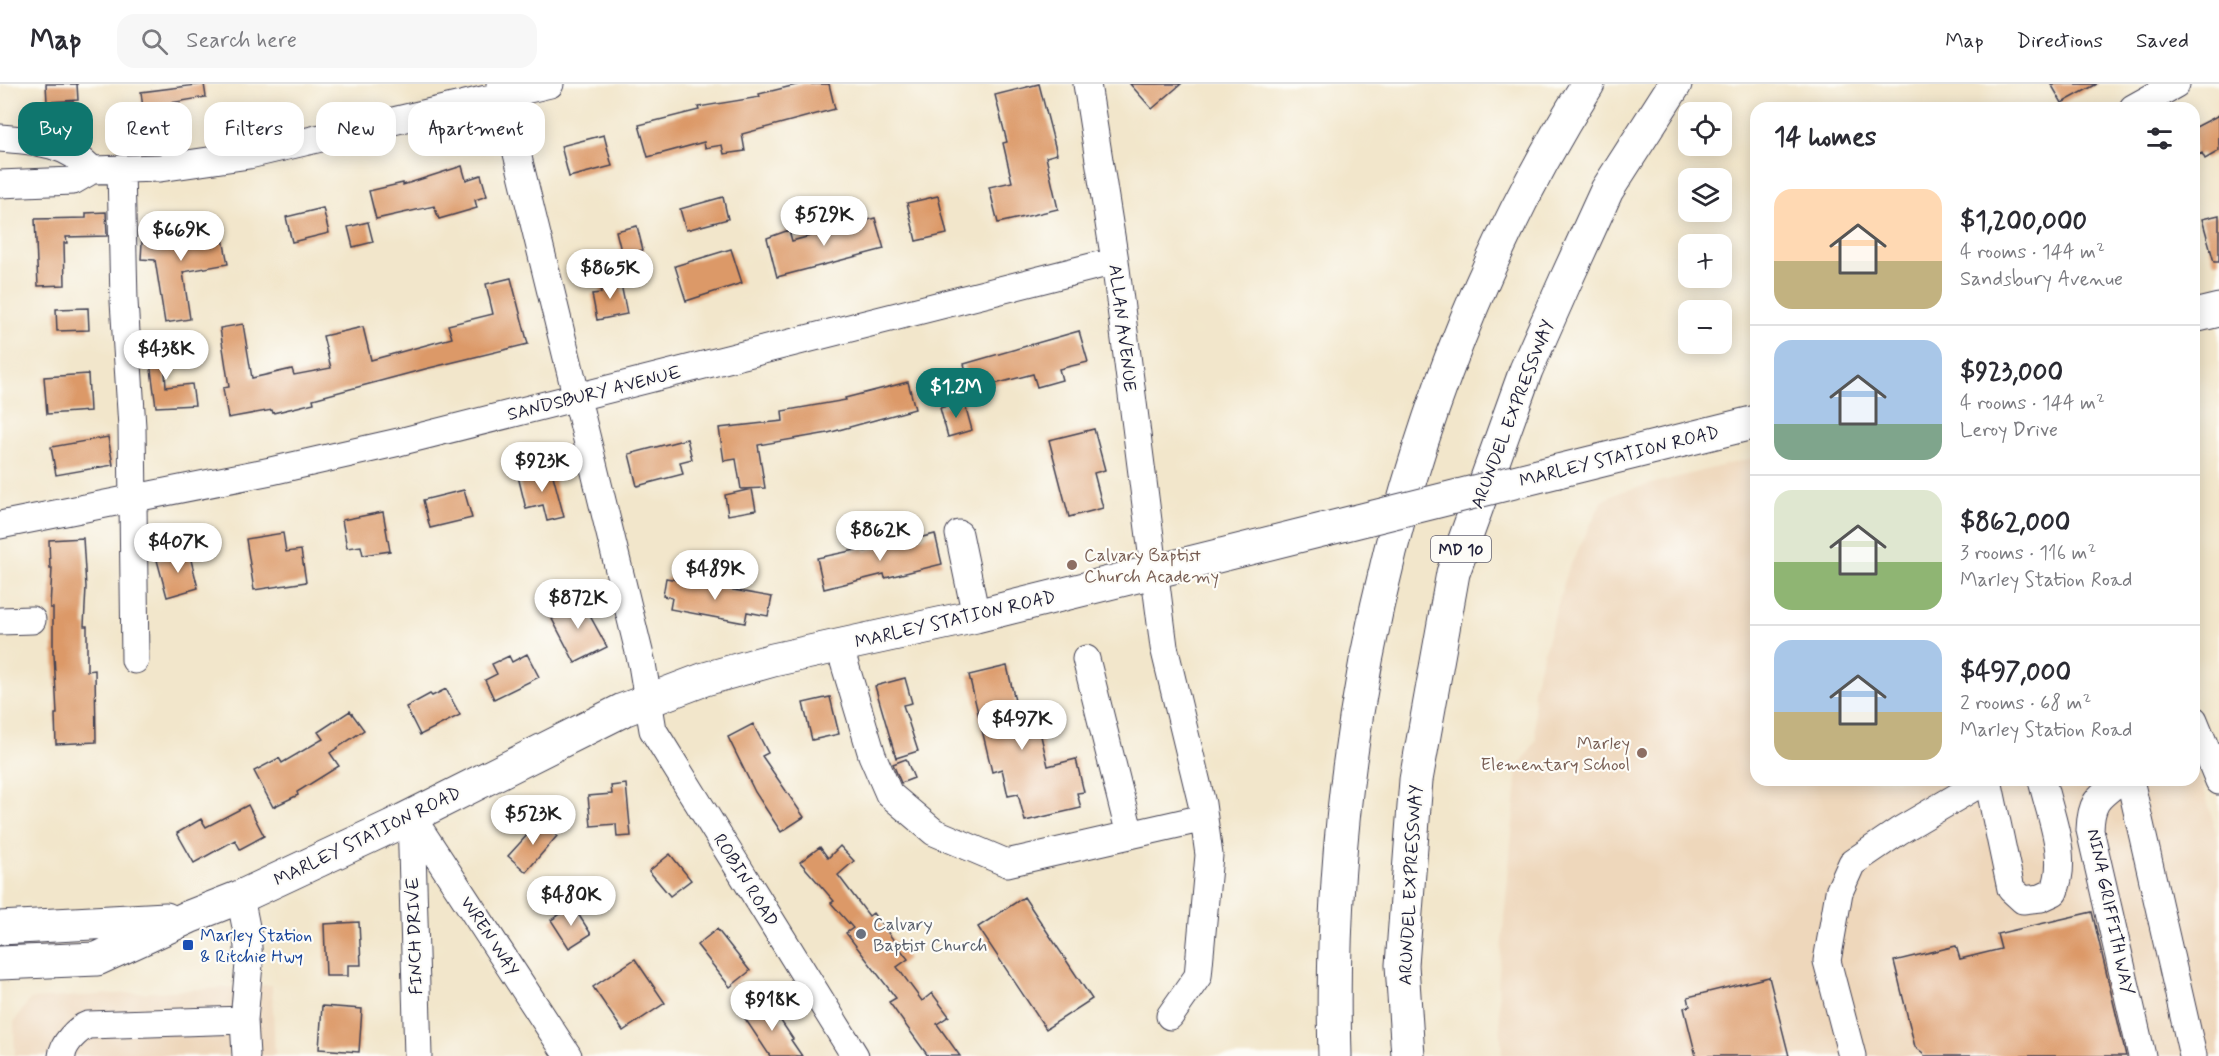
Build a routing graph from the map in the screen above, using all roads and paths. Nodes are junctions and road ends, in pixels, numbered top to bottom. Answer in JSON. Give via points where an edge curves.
{"nodes":[{"id":1,"x":550,"y":84,"type":"edge"},
{"id":2,"x":1088,"y":84,"type":"edge"},
{"id":3,"x":1588,"y":84,"type":"edge"},
{"id":4,"x":1675,"y":84,"type":"edge"},
{"id":5,"x":2176,"y":84,"type":"edge"},
{"id":6,"x":501,"y":90,"type":"edge"},
{"id":7,"x":2144,"y":102,"type":"edge"},
{"id":8,"x":0,"y":138,"type":"edge"},
{"id":9,"x":92,"y":170,"type":"junction"},
{"id":10,"x":121,"y":170,"type":"junction"},
{"id":11,"x":0,"y":184,"type":"edge"},
{"id":12,"x":1115,"y":261,"type":"junction"},
{"id":13,"x":2219,"y":310,"type":"edge"},
{"id":14,"x":2200,"y":315,"type":"edge"},
{"id":15,"x":576,"y":398,"type":"junction"},
{"id":16,"x":1750,"y":423,"type":"edge"},
{"id":17,"x":133,"y":498,"type":"junction"},
{"id":18,"x":0,"y":525,"type":"edge"},
{"id":19,"x":959,"y":534,"type":"dead end"},
{"id":20,"x":1154,"y":573,"type":"junction"},
{"id":21,"x":976,"y":616,"type":"junction"},
{"id":22,"x":32,"y":620,"type":"dead end"},
{"id":23,"x":0,"y":621,"type":"edge"},
{"id":24,"x":839,"y":645,"type":"junction"},
{"id":25,"x":1086,"y":658,"type":"dead end"},
{"id":26,"x":135,"y":660,"type":"dead end"},
{"id":27,"x":648,"y":700,"type":"junction"},
{"id":28,"x":2200,"y":737,"type":"edge"},
{"id":29,"x":2219,"y":781,"type":"edge"},
{"id":30,"x":1977,"y":786,"type":"edge"},
{"id":31,"x":1988,"y":786,"type":"edge"},
{"id":32,"x":2043,"y":786,"type":"edge"},
{"id":33,"x":2113,"y":786,"type":"edge"},
{"id":34,"x":2131,"y":786,"type":"edge"},
{"id":35,"x":411,"y":816,"type":"junction"},
{"id":36,"x":1204,"y":818,"type":"junction"},
{"id":37,"x":1130,"y":835,"type":"junction"},
{"id":38,"x":240,"y":897,"type":"junction"},
{"id":39,"x":189,"y":917,"type":"junction"},
{"id":40,"x":0,"y":928,"type":"edge"},
{"id":41,"x":0,"y":963,"type":"edge"},
{"id":42,"x":1170,"y":1016,"type":"dead end"},
{"id":43,"x":244,"y":1020,"type":"junction"},
{"id":44,"x":62,"y":1056,"type":"edge"},
{"id":45,"x":246,"y":1056,"type":"edge"},
{"id":46,"x":418,"y":1056,"type":"edge"},
{"id":47,"x":568,"y":1056,"type":"edge"},
{"id":48,"x":855,"y":1056,"type":"edge"},
{"id":49,"x":1335,"y":1056,"type":"edge"},
{"id":50,"x":1408,"y":1056,"type":"edge"},
{"id":51,"x":1852,"y":1056,"type":"edge"},
{"id":52,"x":2142,"y":1056,"type":"edge"},
{"id":53,"x":2193,"y":1056,"type":"edge"}],
"edges":[{"from":1,"to":6,"type":"street"},
{"from":2,"to":12,"type":"street","name":"ALLAN AVENUE"},
{"from":3,"to":49,"type":"main road","via":[[1540,165],[1481,285],[1433,409],[1388,562],[1360,689],[1343,815]]},
{"from":4,"to":50,"type":"main road","name":"ARUNDEL EXPRESSWAY","number":"MD 10","via":[[1602,200],[1526,370],[1453,573],[1416,780],[1402,965]]},
{"from":5,"to":7,"type":"street"},
{"from":6,"to":10,"type":"street","via":[[249,155]]},
{"from":6,"to":15,"type":"street","name":"ROBIN ROAD"},
{"from":8,"to":9,"type":"street","via":[[24,139],[63,149],[80,157]]},
{"from":9,"to":10,"type":"street"},
{"from":9,"to":11,"type":"street","via":[[73,181]]},
{"from":10,"to":17,"type":"street"},
{"from":12,"to":15,"type":"street","name":"SANDSBURY AVENUE"},
{"from":12,"to":20,"type":"street","name":"ALLAN AVENUE"},
{"from":13,"to":14,"type":"main road"},
{"from":15,"to":17,"type":"street","name":"SANDSBURY AVENUE","via":[[388,445]]},
{"from":15,"to":27,"type":"street","name":"ROBIN ROAD"},
{"from":16,"to":20,"type":"main road","name":"MARLEY STATION ROAD","bridge":true},
{"from":17,"to":18,"type":"street","name":"SANDSBURY AVENUE"},
{"from":17,"to":26,"type":"street"},
{"from":19,"to":21,"type":"street"},
{"from":20,"to":21,"type":"main road","name":"MARLEY STATION ROAD"},
{"from":20,"to":36,"type":"street","name":"ALLAN AVENUE","via":[[1164,647]]},
{"from":21,"to":24,"type":"main road","name":"MARLEY STATION ROAD"},
{"from":22,"to":23,"type":"street"},
{"from":24,"to":27,"type":"main road","name":"MARLEY STATION ROAD","via":[[736,669]]},
{"from":24,"to":37,"type":"street","via":[[872,755],[889,794],[934,832],[1007,863]]},
{"from":25,"to":37,"type":"street"},
{"from":27,"to":35,"type":"main road","name":"MARLEY STATION ROAD"},
{"from":27,"to":48,"type":"street","name":"ROBIN ROAD","via":[[653,730]]},
{"from":28,"to":29,"type":"street"},
{"from":30,"to":51,"type":"street","via":[[1852,863],[1839,892],[1827,961]]},
{"from":31,"to":32,"type":"street","via":[[2011,889],[2023,900],[2054,892],[2060,878],[2061,861]]},
{"from":33,"to":52,"type":"street","name":"NINA GRIFFITH WAY","via":[[2099,797],[2091,811],[2090,830]]},
{"from":34,"to":53,"type":"street"},
{"from":35,"to":38,"type":"main road","name":"MARLEY STATION ROAD"},
{"from":35,"to":46,"type":"street","name":"FINCH DRIVE"},
{"from":35,"to":47,"type":"street","name":"WREN WAY"},
{"from":36,"to":37,"type":"street"},
{"from":36,"to":42,"type":"street","name":"ALLAN AVENUE","via":[[1209,855],[1198,976]]},
{"from":38,"to":39,"type":"main road","name":"MARLEY STATION ROAD"},
{"from":38,"to":43,"type":"street","via":[[249,964]]},
{"from":39,"to":40,"type":"main road","name":"MARLEY STATION ROAD"},
{"from":39,"to":41,"type":"main road","name":"MARLEY STATION ROAD","via":[[97,958]]},
{"from":43,"to":44,"type":"street","via":[[88,1025],[64,1046]]},
{"from":43,"to":45,"type":"street"}]}
